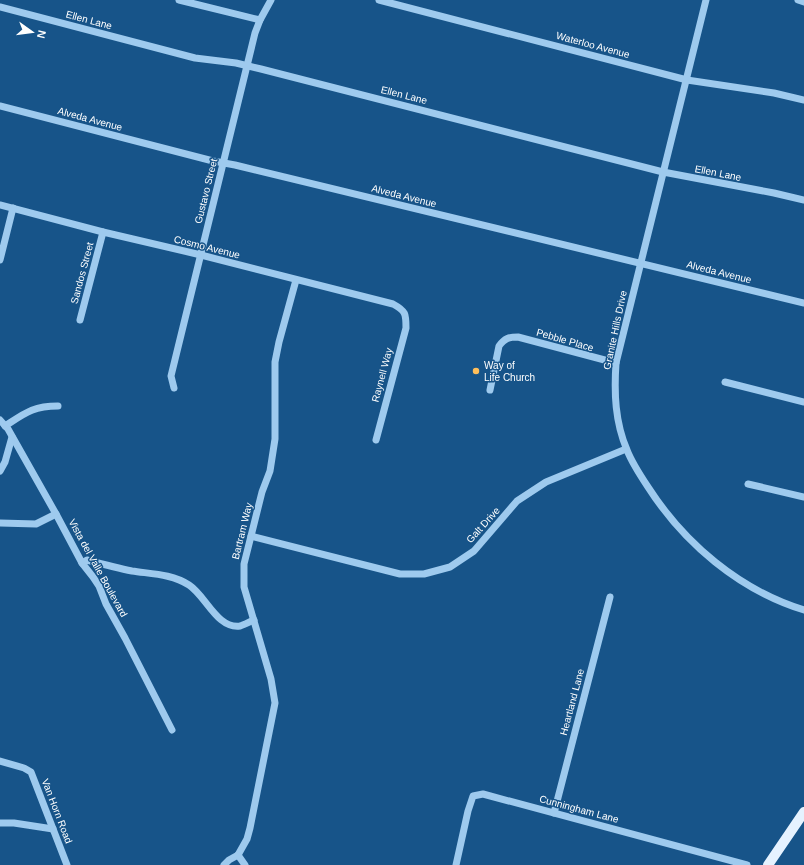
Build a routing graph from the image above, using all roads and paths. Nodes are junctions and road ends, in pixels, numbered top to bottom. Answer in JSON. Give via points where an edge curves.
{"nodes":[{"id":1,"x":179,"y":0,"type":"edge"},
{"id":2,"x":271,"y":0,"type":"edge"},
{"id":3,"x":379,"y":0,"type":"edge"},
{"id":4,"x":706,"y":0,"type":"edge"},
{"id":5,"x":798,"y":0,"type":"edge"},
{"id":6,"x":804,"y":2,"type":"edge"},
{"id":7,"x":0,"y":7,"type":"edge"},
{"id":8,"x":260,"y":20,"type":"junction"},
{"id":9,"x":248,"y":66,"type":"junction"},
{"id":10,"x":687,"y":80,"type":"junction"},
{"id":11,"x":804,"y":100,"type":"edge"},
{"id":12,"x":0,"y":106,"type":"edge"},
{"id":13,"x":224,"y":162,"type":"junction"},
{"id":14,"x":663,"y":172,"type":"junction"},
{"id":15,"x":804,"y":200,"type":"edge"},
{"id":16,"x":0,"y":205,"type":"edge"},
{"id":17,"x":13,"y":208,"type":"junction"},
{"id":18,"x":103,"y":232,"type":"junction"},
{"id":19,"x":201,"y":255,"type":"junction"},
{"id":20,"x":0,"y":260,"type":"edge"},
{"id":21,"x":640,"y":264,"type":"junction"},
{"id":22,"x":296,"y":280,"type":"junction"},
{"id":23,"x":804,"y":304,"type":"edge"},
{"id":24,"x":406,"y":315,"type":"joint"},
{"id":25,"x":80,"y":320,"type":"dead end"},
{"id":26,"x":616,"y":363,"type":"junction"},
{"id":27,"x":725,"y":382,"type":"dead end"},
{"id":28,"x":174,"y":388,"type":"dead end"},
{"id":29,"x":490,"y":390,"type":"dead end"},
{"id":30,"x":804,"y":402,"type":"edge"},
{"id":31,"x":58,"y":406,"type":"dead end"},
{"id":32,"x":0,"y":420,"type":"edge"},
{"id":33,"x":6,"y":426,"type":"junction"},
{"id":34,"x":12,"y":437,"type":"junction"},
{"id":35,"x":376,"y":440,"type":"dead end"},
{"id":36,"x":626,"y":449,"type":"junction"},
{"id":37,"x":0,"y":471,"type":"edge"},
{"id":38,"x":748,"y":484,"type":"dead end"},
{"id":39,"x":804,"y":497,"type":"edge"},
{"id":40,"x":56,"y":514,"type":"junction"},
{"id":41,"x":0,"y":523,"type":"edge"},
{"id":42,"x":251,"y":536,"type":"junction"},
{"id":43,"x":82,"y":563,"type":"junction"},
{"id":44,"x":610,"y":597,"type":"dead end"},
{"id":45,"x":804,"y":610,"type":"edge"},
{"id":46,"x":254,"y":620,"type":"junction"},
{"id":47,"x":172,"y":730,"type":"dead end"},
{"id":48,"x":0,"y":761,"type":"edge"},
{"id":49,"x":804,"y":812,"type":"edge"},
{"id":50,"x":554,"y":813,"type":"junction"},
{"id":51,"x":0,"y":823,"type":"edge"},
{"id":52,"x":53,"y":829,"type":"junction"},
{"id":53,"x":238,"y":854,"type":"junction"},
{"id":54,"x":67,"y":865,"type":"edge"},
{"id":55,"x":224,"y":865,"type":"edge"},
{"id":56,"x":245,"y":865,"type":"edge"},
{"id":57,"x":456,"y":865,"type":"edge"},
{"id":58,"x":747,"y":865,"type":"edge"},
{"id":59,"x":768,"y":865,"type":"edge"}],
"edges":[{"from":1,"to":8,"type":"street"},
{"from":2,"to":8,"type":"street","name":"Gustavo Street"},
{"from":3,"to":10,"type":"street","name":"Waterloo Avenue"},
{"from":4,"to":10,"type":"street","name":"Granite Hills Drive"},
{"from":5,"to":6,"type":"street"},
{"from":7,"to":9,"type":"street","name":"Ellen Lane","via":[[195,58]]},
{"from":8,"to":9,"type":"street","name":"Gustavo Street"},
{"from":9,"to":13,"type":"street","name":"Gustavo Street"},
{"from":9,"to":14,"type":"street","name":"Ellen Lane"},
{"from":10,"to":11,"type":"street","name":"Waterloo Avenue"},
{"from":10,"to":14,"type":"street","name":"Granite Hills Drive"},
{"from":12,"to":13,"type":"street","name":"Alveda Avenue"},
{"from":13,"to":19,"type":"street","name":"Gustavo Street"},
{"from":13,"to":21,"type":"street","name":"Alveda Avenue"},
{"from":14,"to":15,"type":"street","name":"Ellen Lane"},
{"from":14,"to":21,"type":"street","name":"Granite Hills Drive"},
{"from":16,"to":17,"type":"street","name":"Cosmo Avenue"},
{"from":17,"to":18,"type":"street","name":"Cosmo Avenue"},
{"from":17,"to":20,"type":"street"},
{"from":18,"to":19,"type":"street","name":"Cosmo Avenue"},
{"from":18,"to":25,"type":"street","name":"Sandos Street"},
{"from":19,"to":22,"type":"street","name":"Cosmo Avenue"},
{"from":19,"to":28,"type":"street","name":"Gustavo Street","via":[[171,376]]},
{"from":21,"to":23,"type":"street","name":"Alveda Avenue"},
{"from":21,"to":26,"type":"street","name":"Granite Hills Drive"},
{"from":22,"to":24,"type":"street","name":"Cosmo Avenue","via":[[393,304]]},
{"from":22,"to":42,"type":"street","name":"Bartram Way","via":[[275,362],[275,439],[270,471]]},
{"from":24,"to":35,"type":"street","name":"Raynell Way","via":[[406,328]]},
{"from":26,"to":29,"type":"street","name":"Pebble Place","via":[[518,337],[509,337],[499,346]]},
{"from":26,"to":36,"type":"street","name":"Granite Hills Drive","via":[[616,407]]},
{"from":27,"to":30,"type":"street"},
{"from":31,"to":33,"type":"street","via":[[33,409]]},
{"from":32,"to":33,"type":"street","name":"Vista del Valle Boulevard"},
{"from":33,"to":34,"type":"street","name":"Vista del Valle Boulevard"},
{"from":34,"to":37,"type":"street"},
{"from":34,"to":40,"type":"street","name":"Vista del Valle Boulevard"},
{"from":36,"to":42,"type":"street","name":"Galt Drive","via":[[546,482],[517,501],[474,551],[450,567],[424,574],[400,574]]},
{"from":36,"to":45,"type":"street","name":"Granite Hills Drive","via":[[656,500],[687,538],[709,557],[760,592]]},
{"from":38,"to":39,"type":"street"},
{"from":40,"to":41,"type":"street","via":[[36,524]]},
{"from":40,"to":43,"type":"street","name":"Vista del Valle Boulevard"},
{"from":42,"to":46,"type":"street","name":"Bartram Way","via":[[244,564],[244,586]]},
{"from":43,"to":46,"type":"street","via":[[87,560],[170,577],[191,586],[223,622],[240,626]]},
{"from":43,"to":47,"type":"street","name":"Vista del Valle Boulevard","via":[[99,586]]},
{"from":44,"to":50,"type":"street","name":"Heartland Lane"},
{"from":46,"to":53,"type":"street","name":"Bartram Way","via":[[275,703],[250,828]]},
{"from":48,"to":52,"type":"street","name":"Van Horn Road","via":[[31,772]]},
{"from":49,"to":59,"type":"main road"},
{"from":50,"to":57,"type":"street","name":"Cunningham Lane","via":[[483,794],[473,796]]},
{"from":50,"to":58,"type":"street","name":"Cunningham Lane"},
{"from":51,"to":52,"type":"street"},
{"from":52,"to":54,"type":"street","name":"Van Horn Road"},
{"from":53,"to":55,"type":"street"},
{"from":53,"to":56,"type":"street"}]}
